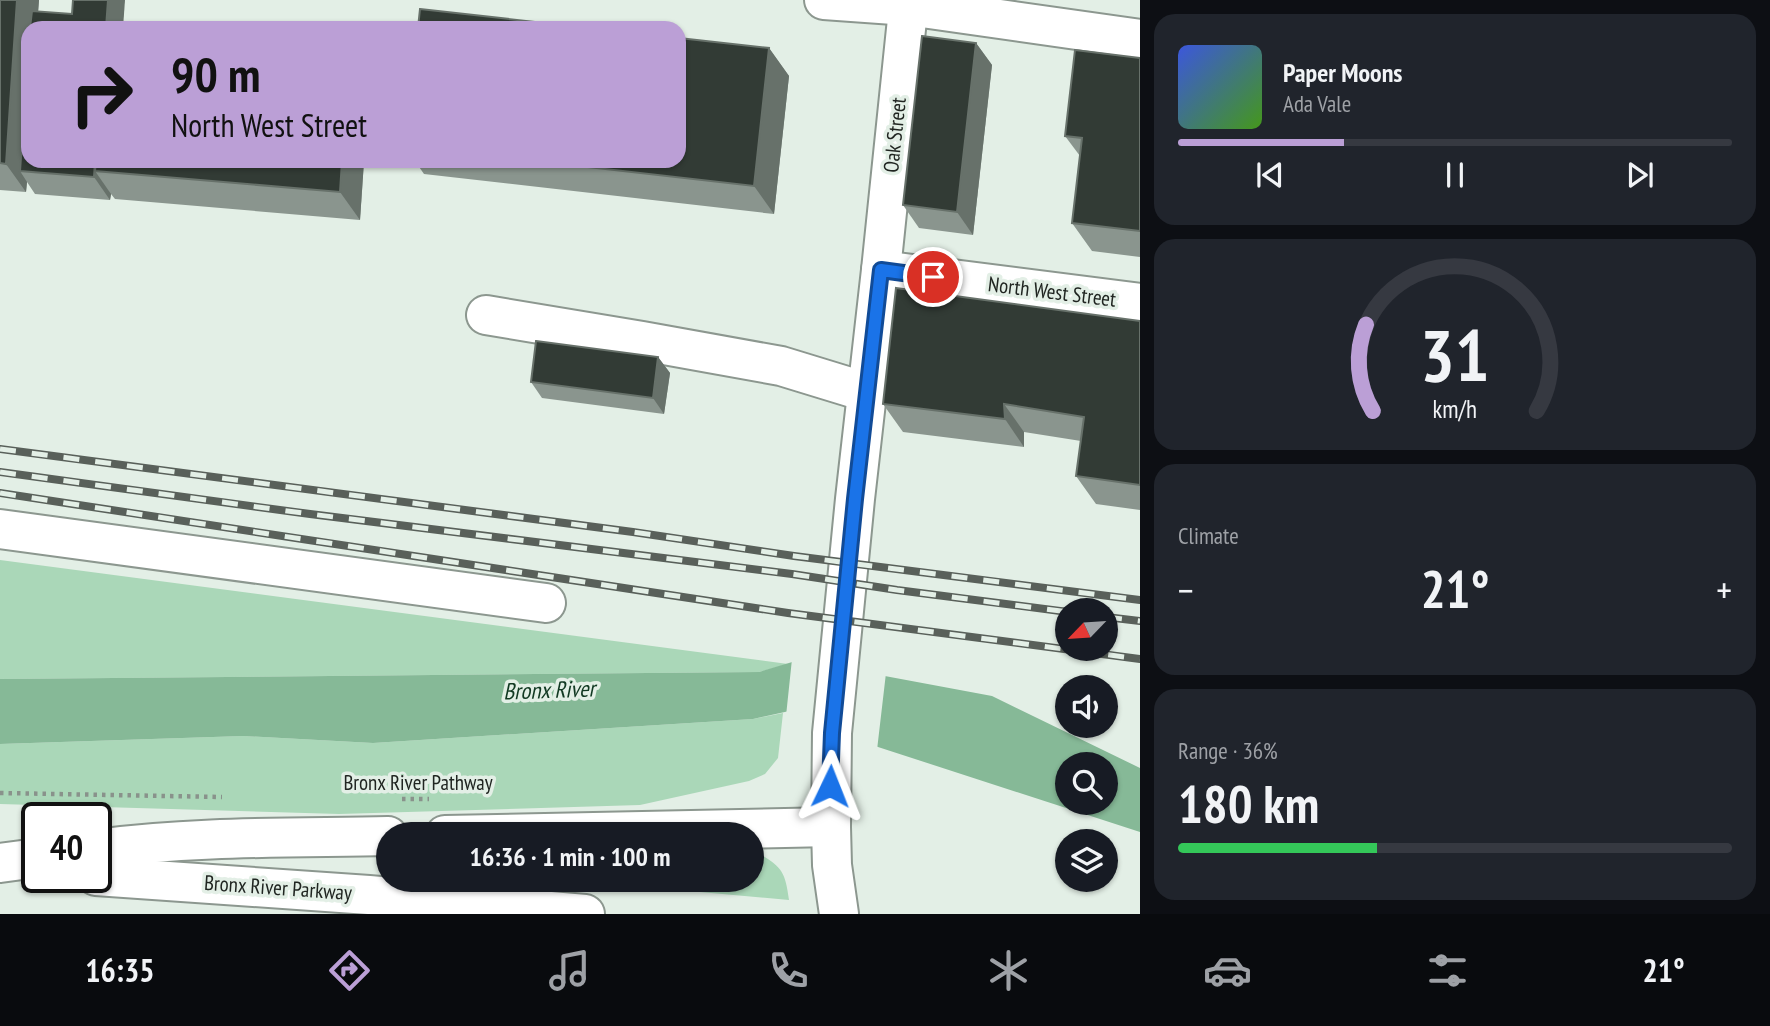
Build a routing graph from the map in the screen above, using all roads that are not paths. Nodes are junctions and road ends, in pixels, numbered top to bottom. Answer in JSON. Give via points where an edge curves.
{"nodes":[{"id":1,"x":824,"y":0,"type":"edge"},
{"id":2,"x":908,"y":3,"type":"edge"},
{"id":3,"x":1140,"y":39,"type":"edge"},
{"id":4,"x":881,"y":270,"type":"junction"},
{"id":5,"x":1140,"y":303,"type":"edge"},
{"id":6,"x":486,"y":315,"type":"dead end"},
{"id":7,"x":866,"y":392,"type":"junction"},
{"id":8,"x":0,"y":529,"type":"edge"},
{"id":9,"x":546,"y":603,"type":"dead end"},
{"id":10,"x":442,"y":817,"type":"edge"},
{"id":11,"x":831,"y":827,"type":"junction"},
{"id":12,"x":376,"y":836,"type":"edge"},
{"id":13,"x":112,"y":848,"type":"edge"},
{"id":14,"x":21,"y":860,"type":"edge"},
{"id":15,"x":0,"y":863,"type":"edge"},
{"id":16,"x":0,"y":871,"type":"edge"},
{"id":17,"x":21,"y":872,"type":"edge"},
{"id":18,"x":112,"y":877,"type":"edge"},
{"id":19,"x":838,"y":908,"type":"edge"},
{"id":20,"x":585,"y":914,"type":"edge"}],
"edges":[{"from":1,"to":2,"type":"main road"},
{"from":2,"to":3,"type":"main road"},
{"from":2,"to":4,"type":"main road","name":"Oak Street"},
{"from":4,"to":5,"type":"main road","name":"North West Street"},
{"from":4,"to":7,"type":"main road","name":"Oak Street"},
{"from":6,"to":7,"type":"main road","via":[[781,366]]},
{"from":7,"to":11,"type":"main road","name":"Oak Street","via":[[831,755]]},
{"from":8,"to":9,"type":"main road"},
{"from":10,"to":11,"type":"main road"},
{"from":11,"to":19,"type":"main road","name":"Oak Street"},
{"from":12,"to":13,"type":"main road"},
{"from":14,"to":15,"type":"main road"},
{"from":16,"to":17,"type":"main road"},
{"from":18,"to":20,"type":"main road","name":"Bronx River Parkway"}]}
